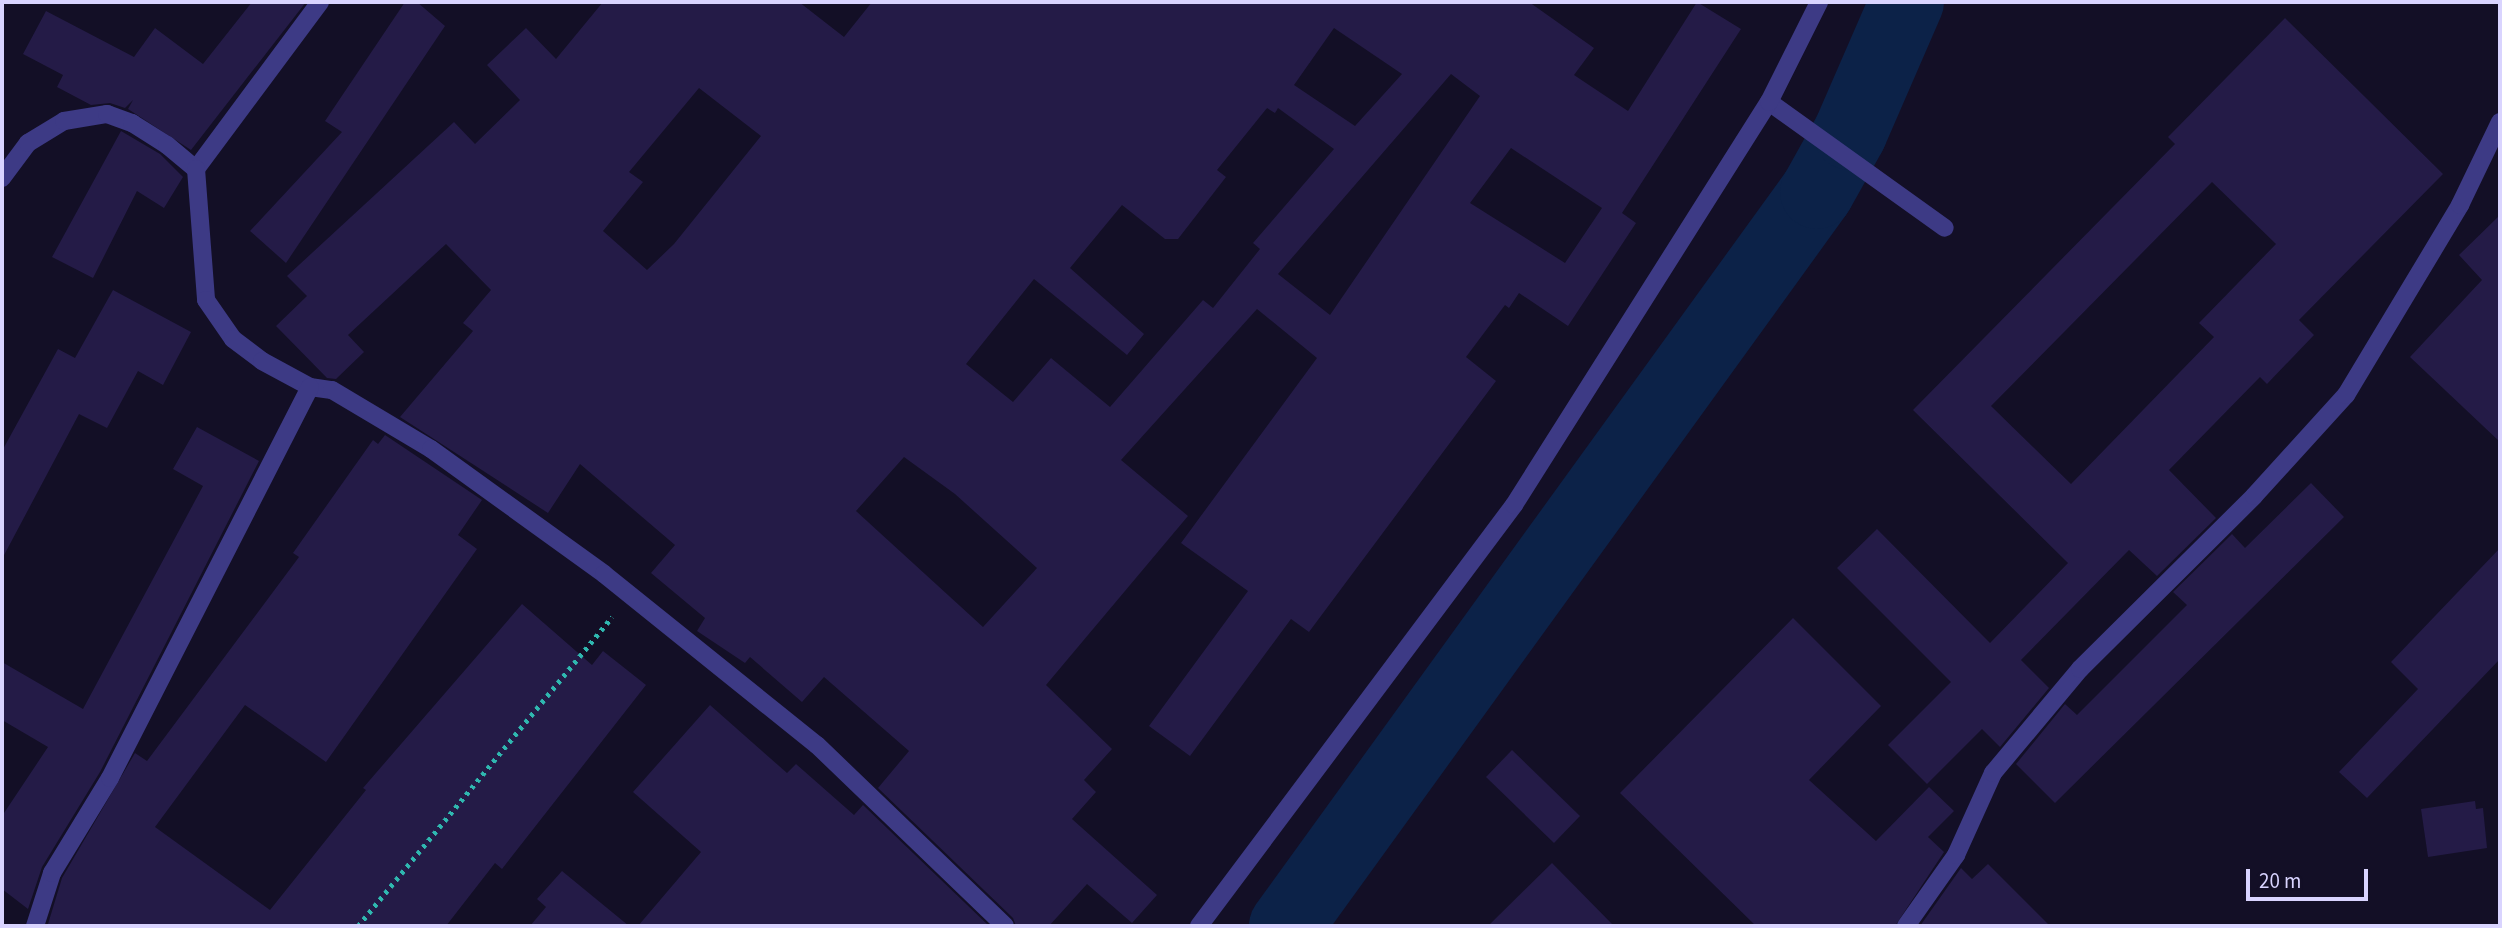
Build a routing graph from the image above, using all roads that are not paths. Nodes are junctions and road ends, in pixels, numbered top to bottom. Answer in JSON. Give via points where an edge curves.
{"nodes":[{"id":1,"x":320,"y":2,"type":"edge"},
{"id":2,"x":1819,"y":2,"type":"edge"},
{"id":3,"x":1769,"y":102,"type":"junction"},
{"id":4,"x":2500,"y":122,"type":"edge"},
{"id":5,"x":196,"y":169,"type":"junction"},
{"id":6,"x":2,"y":178,"type":"edge"},
{"id":7,"x":1945,"y":229,"type":"dead end"},
{"id":8,"x":310,"y":387,"type":"junction"},
{"id":9,"x":35,"y":926,"type":"edge"},
{"id":10,"x":1005,"y":926,"type":"edge"},
{"id":11,"x":1199,"y":926,"type":"edge"},
{"id":12,"x":1906,"y":926,"type":"edge"}],
"edges":[{"from":1,"to":5,"type":"street"},
{"from":2,"to":3,"type":"street"},
{"from":3,"to":7,"type":"street"},
{"from":3,"to":11,"type":"street","via":[[1514,505]]},
{"from":4,"to":12,"type":"street","via":[[2460,205],[2346,395],[2254,496],[2080,669],[1993,773],[1956,855]]},
{"from":5,"to":6,"type":"street","via":[[132,123],[107,114],[64,121],[28,143]]},
{"from":5,"to":8,"type":"street","via":[[206,300],[233,339]]},
{"from":8,"to":9,"type":"street","via":[[110,778],[57,864]]},
{"from":8,"to":10,"type":"street","via":[[332,390],[431,449],[630,595],[817,744]]}]}
